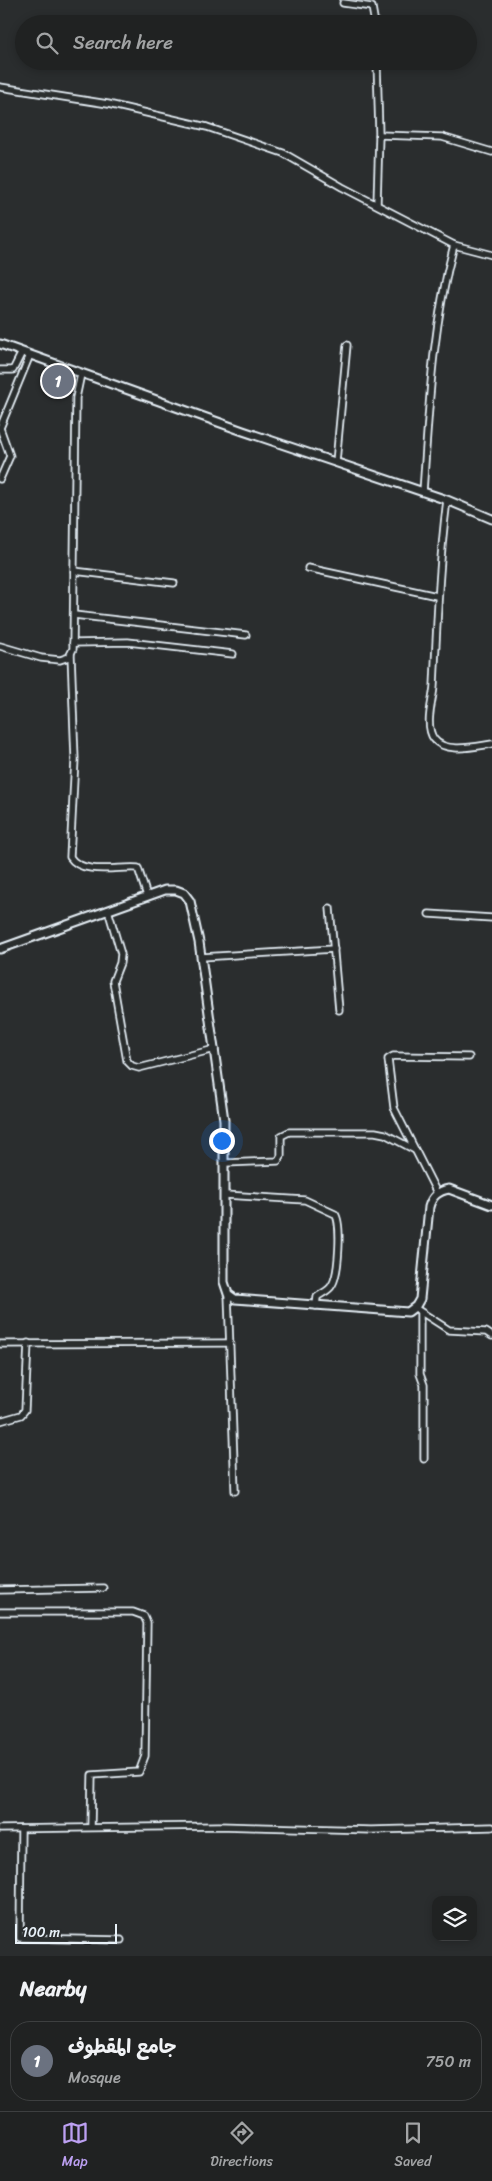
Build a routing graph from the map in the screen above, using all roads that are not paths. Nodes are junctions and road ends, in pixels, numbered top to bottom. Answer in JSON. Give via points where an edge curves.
{"nodes":[{"id":1,"x":343,"y":3,"type":"dead end"},
{"id":2,"x":373,"y":15,"type":"edge"},
{"id":3,"x":377,"y":70,"type":"edge"},
{"id":4,"x":0,"y":87,"type":"edge"},
{"id":5,"x":379,"y":135,"type":"junction"},
{"id":6,"x":492,"y":152,"type":"edge"},
{"id":7,"x":377,"y":204,"type":"junction"},
{"id":8,"x":454,"y":245,"type":"junction"},
{"id":9,"x":492,"y":255,"type":"edge"},
{"id":10,"x":0,"y":344,"type":"edge"},
{"id":11,"x":347,"y":345,"type":"dead end"},
{"id":12,"x":22,"y":352,"type":"junction"},
{"id":13,"x":30,"y":355,"type":"junction"},
{"id":14,"x":0,"y":370,"type":"edge"},
{"id":15,"x":81,"y":374,"type":"junction"},
{"id":16,"x":336,"y":462,"type":"junction"},
{"id":17,"x":0,"y":479,"type":"edge"},
{"id":18,"x":423,"y":492,"type":"junction"},
{"id":19,"x":447,"y":500,"type":"junction"},
{"id":20,"x":492,"y":518,"type":"edge"},
{"id":21,"x":308,"y":568,"type":"dead end"},
{"id":22,"x":74,"y":571,"type":"junction"},
{"id":23,"x":174,"y":583,"type":"dead end"},
{"id":24,"x":437,"y":596,"type":"junction"},
{"id":25,"x":74,"y":615,"type":"junction"},
{"id":26,"x":246,"y":635,"type":"dead end"},
{"id":27,"x":73,"y":643,"type":"junction"},
{"id":28,"x":0,"y":646,"type":"edge"},
{"id":29,"x":71,"y":653,"type":"junction"},
{"id":30,"x":233,"y":654,"type":"dead end"},
{"id":31,"x":492,"y":744,"type":"edge"},
{"id":32,"x":147,"y":896,"type":"junction"},
{"id":33,"x":330,"y":908,"type":"dead end"},
{"id":34,"x":108,"y":910,"type":"junction"},
{"id":35,"x":429,"y":914,"type":"dead end"},
{"id":36,"x":492,"y":918,"type":"edge"},
{"id":37,"x":0,"y":949,"type":"edge"},
{"id":38,"x":334,"y":949,"type":"junction"},
{"id":39,"x":202,"y":957,"type":"junction"},
{"id":40,"x":339,"y":1010,"type":"dead end"},
{"id":41,"x":215,"y":1049,"type":"junction"},
{"id":42,"x":470,"y":1057,"type":"dead end"},
{"id":43,"x":415,"y":1150,"type":"junction"},
{"id":44,"x":225,"y":1163,"type":"junction"},
{"id":45,"x":437,"y":1193,"type":"junction"},
{"id":46,"x":225,"y":1195,"type":"junction"},
{"id":47,"x":492,"y":1205,"type":"edge"},
{"id":48,"x":228,"y":1294,"type":"junction"},
{"id":49,"x":316,"y":1306,"type":"junction"},
{"id":50,"x":418,"y":1310,"type":"junction"},
{"id":51,"x":492,"y":1336,"type":"edge"},
{"id":52,"x":28,"y":1343,"type":"junction"},
{"id":53,"x":229,"y":1343,"type":"junction"},
{"id":54,"x":0,"y":1344,"type":"edge"},
{"id":55,"x":0,"y":1421,"type":"edge"},
{"id":56,"x":424,"y":1459,"type":"dead end"},
{"id":57,"x":235,"y":1491,"type":"dead end"},
{"id":58,"x":103,"y":1588,"type":"dead end"},
{"id":59,"x":0,"y":1590,"type":"edge"},
{"id":60,"x":0,"y":1612,"type":"edge"},
{"id":61,"x":91,"y":1827,"type":"junction"},
{"id":62,"x":492,"y":1828,"type":"edge"},
{"id":63,"x":0,"y":1829,"type":"edge"},
{"id":64,"x":21,"y":1829,"type":"junction"},
{"id":65,"x":121,"y":1940,"type":"dead end"}],
"edges":[{"from":1,"to":2,"type":"street","via":[[372,7]]},
{"from":3,"to":5,"type":"street"},
{"from":4,"to":7,"type":"street","via":[[108,104],[208,126],[283,153]]},
{"from":5,"to":6,"type":"street","via":[[442,137]]},
{"from":5,"to":7,"type":"street"},
{"from":7,"to":8,"type":"street"},
{"from":8,"to":9,"type":"street"},
{"from":8,"to":18,"type":"street","via":[[442,289],[432,358]]},
{"from":10,"to":12,"type":"street"},
{"from":11,"to":16,"type":"street"},
{"from":12,"to":13,"type":"street"},
{"from":12,"to":14,"type":"street","via":[[13,370]]},
{"from":13,"to":15,"type":"street"},
{"from":13,"to":17,"type":"street","via":[[0,428],[10,456]]},
{"from":15,"to":16,"type":"street"},
{"from":15,"to":22,"type":"street","via":[[76,398]]},
{"from":16,"to":18,"type":"street"},
{"from":18,"to":19,"type":"street"},
{"from":19,"to":20,"type":"street"},
{"from":19,"to":24,"type":"street"},
{"from":21,"to":24,"type":"street"},
{"from":22,"to":23,"type":"street"},
{"from":22,"to":25,"type":"street"},
{"from":24,"to":31,"type":"street","via":[[434,688],[430,704],[432,736],[446,746]]},
{"from":25,"to":26,"type":"street"},
{"from":25,"to":27,"type":"street"},
{"from":27,"to":29,"type":"street"},
{"from":27,"to":30,"type":"street","via":[[128,642]]},
{"from":28,"to":29,"type":"street","via":[[56,660]]},
{"from":29,"to":32,"type":"street","via":[[75,759],[70,857],[95,870],[138,868]]},
{"from":32,"to":34,"type":"street"},
{"from":32,"to":39,"type":"street","via":[[171,890],[184,894],[192,908]]},
{"from":33,"to":38,"type":"street"},
{"from":34,"to":37,"type":"street"},
{"from":34,"to":41,"type":"street","via":[[121,954],[113,980],[127,1061],[139,1068]]},
{"from":35,"to":36,"type":"street"},
{"from":38,"to":39,"type":"street"},
{"from":38,"to":40,"type":"street"},
{"from":39,"to":41,"type":"street"},
{"from":41,"to":44,"type":"street","via":[[224,1120]]},
{"from":42,"to":43,"type":"street","via":[[394,1056],[388,1059],[393,1103]]},
{"from":43,"to":44,"type":"street","via":[[375,1132],[289,1132],[281,1136],[278,1161]]},
{"from":43,"to":45,"type":"street"},
{"from":44,"to":46,"type":"street"},
{"from":45,"to":47,"type":"street","via":[[455,1190]]},
{"from":45,"to":50,"type":"street","via":[[429,1206]]},
{"from":46,"to":48,"type":"street","via":[[224,1282]]},
{"from":46,"to":49,"type":"street","via":[[305,1200],[335,1214],[339,1223],[335,1277],[331,1287],[317,1297]]},
{"from":48,"to":49,"type":"street","via":[[239,1301]]},
{"from":48,"to":53,"type":"street"},
{"from":49,"to":50,"type":"street","via":[[404,1313]]},
{"from":50,"to":51,"type":"street","via":[[449,1330],[486,1332]]},
{"from":50,"to":56,"type":"street","via":[[420,1374],[424,1385]]},
{"from":52,"to":53,"type":"street"},
{"from":52,"to":54,"type":"street"},
{"from":52,"to":55,"type":"street","via":[[25,1410],[21,1415]]},
{"from":53,"to":57,"type":"street"},
{"from":58,"to":59,"type":"street"},
{"from":60,"to":61,"type":"street","via":[[133,1612],[144,1616],[147,1623],[146,1756],[139,1772],[92,1775]]},
{"from":61,"to":62,"type":"street"},
{"from":61,"to":64,"type":"street"},
{"from":63,"to":64,"type":"street"},
{"from":64,"to":65,"type":"street","via":[[20,1938]]}]}
